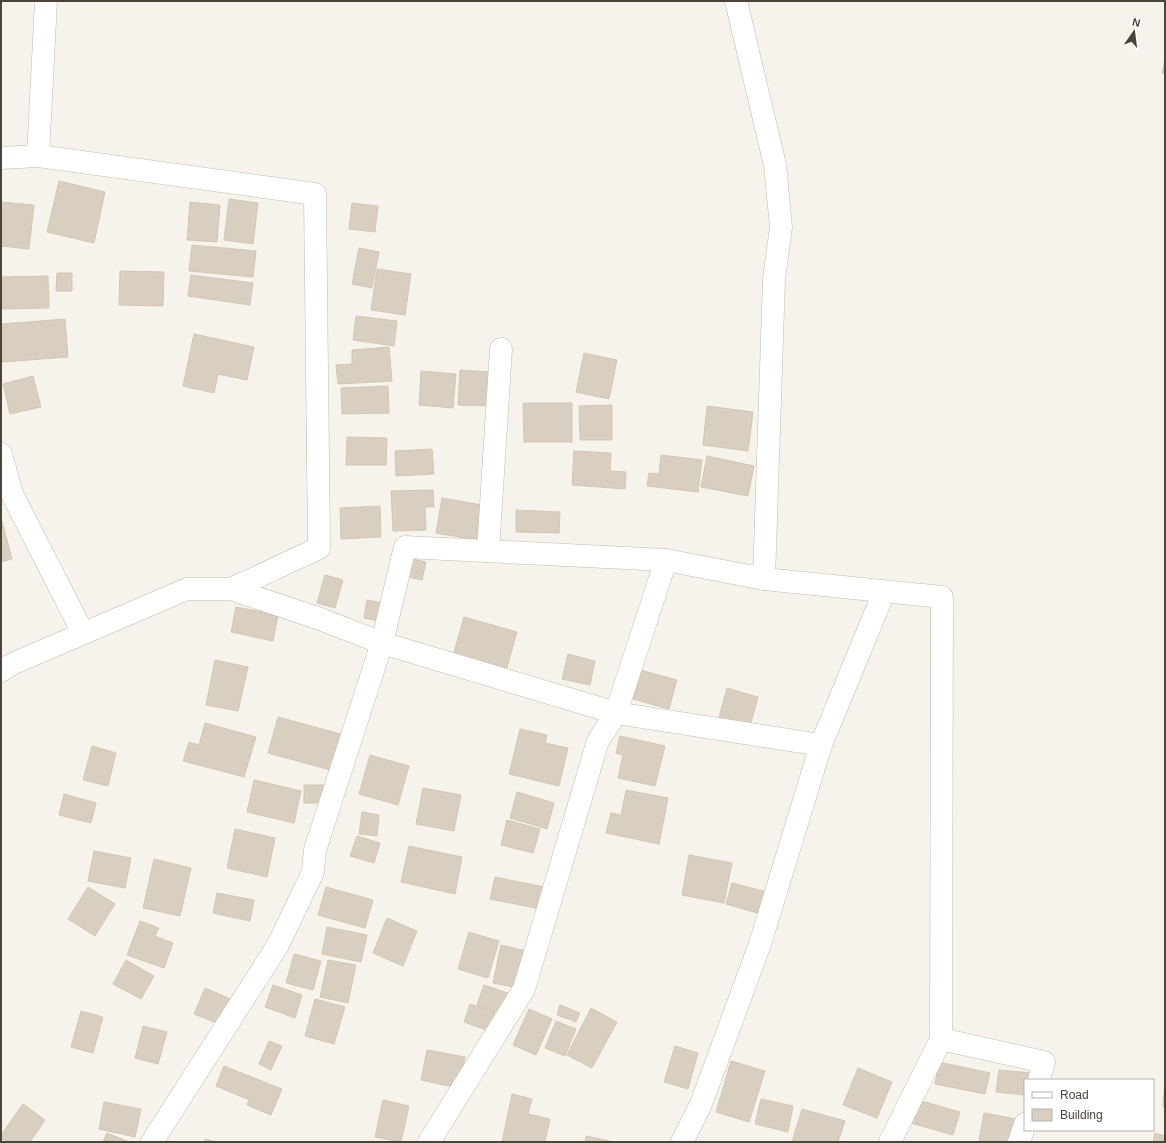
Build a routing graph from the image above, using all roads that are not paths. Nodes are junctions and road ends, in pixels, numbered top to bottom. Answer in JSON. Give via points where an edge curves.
{"nodes":[{"id":1,"x":46,"y":1,"type":"edge"},
{"id":2,"x":736,"y":1,"type":"edge"},
{"id":3,"x":38,"y":156,"type":"junction"},
{"id":4,"x":1,"y":158,"type":"edge"},
{"id":5,"x":501,"y":349,"type":"dead end"},
{"id":6,"x":1,"y":454,"type":"edge"},
{"id":7,"x":488,"y":551,"type":"junction"},
{"id":8,"x":666,"y":560,"type":"junction"},
{"id":9,"x":764,"y":579,"type":"junction"},
{"id":10,"x":231,"y":589,"type":"junction"},
{"id":11,"x":884,"y":592,"type":"junction"},
{"id":12,"x":83,"y":633,"type":"junction"},
{"id":13,"x":382,"y":643,"type":"junction"},
{"id":14,"x":1,"y":671,"type":"edge"},
{"id":15,"x":616,"y":713,"type":"junction"},
{"id":16,"x":822,"y":745,"type":"junction"},
{"id":17,"x":941,"y":1039,"type":"junction"},
{"id":18,"x":1039,"y":1079,"type":"edge"},
{"id":19,"x":1024,"y":1127,"type":"edge"},
{"id":20,"x":152,"y":1142,"type":"edge"},
{"id":21,"x":429,"y":1142,"type":"edge"},
{"id":22,"x":682,"y":1142,"type":"edge"},
{"id":23,"x":890,"y":1142,"type":"edge"},
{"id":24,"x":1019,"y":1142,"type":"edge"}],
"edges":[{"from":1,"to":3,"type":"street"},
{"from":2,"to":9,"type":"street","via":[[776,165],[781,227],[774,279]]},
{"from":3,"to":4,"type":"street"},
{"from":3,"to":10,"type":"street","via":[[314,194],[319,548]]},
{"from":5,"to":7,"type":"street"},
{"from":6,"to":12,"type":"street","via":[[12,494]]},
{"from":7,"to":8,"type":"street"},
{"from":7,"to":13,"type":"street","via":[[405,546]]},
{"from":8,"to":9,"type":"street"},
{"from":8,"to":15,"type":"street"},
{"from":9,"to":11,"type":"street"},
{"from":10,"to":12,"type":"street","via":[[186,589]]},
{"from":10,"to":13,"type":"street"},
{"from":11,"to":16,"type":"street"},
{"from":11,"to":17,"type":"street","via":[[942,597]]},
{"from":12,"to":14,"type":"street"},
{"from":13,"to":15,"type":"street"},
{"from":13,"to":20,"type":"street","via":[[315,850],[314,872],[278,945]]},
{"from":15,"to":16,"type":"street"},
{"from":15,"to":21,"type":"street","via":[[598,741],[524,989]]},
{"from":16,"to":22,"type":"street","via":[[760,944],[701,1104]]},
{"from":17,"to":18,"type":"street","via":[[1044,1062]]},
{"from":17,"to":23,"type":"street"},
{"from":19,"to":24,"type":"street"}]}
